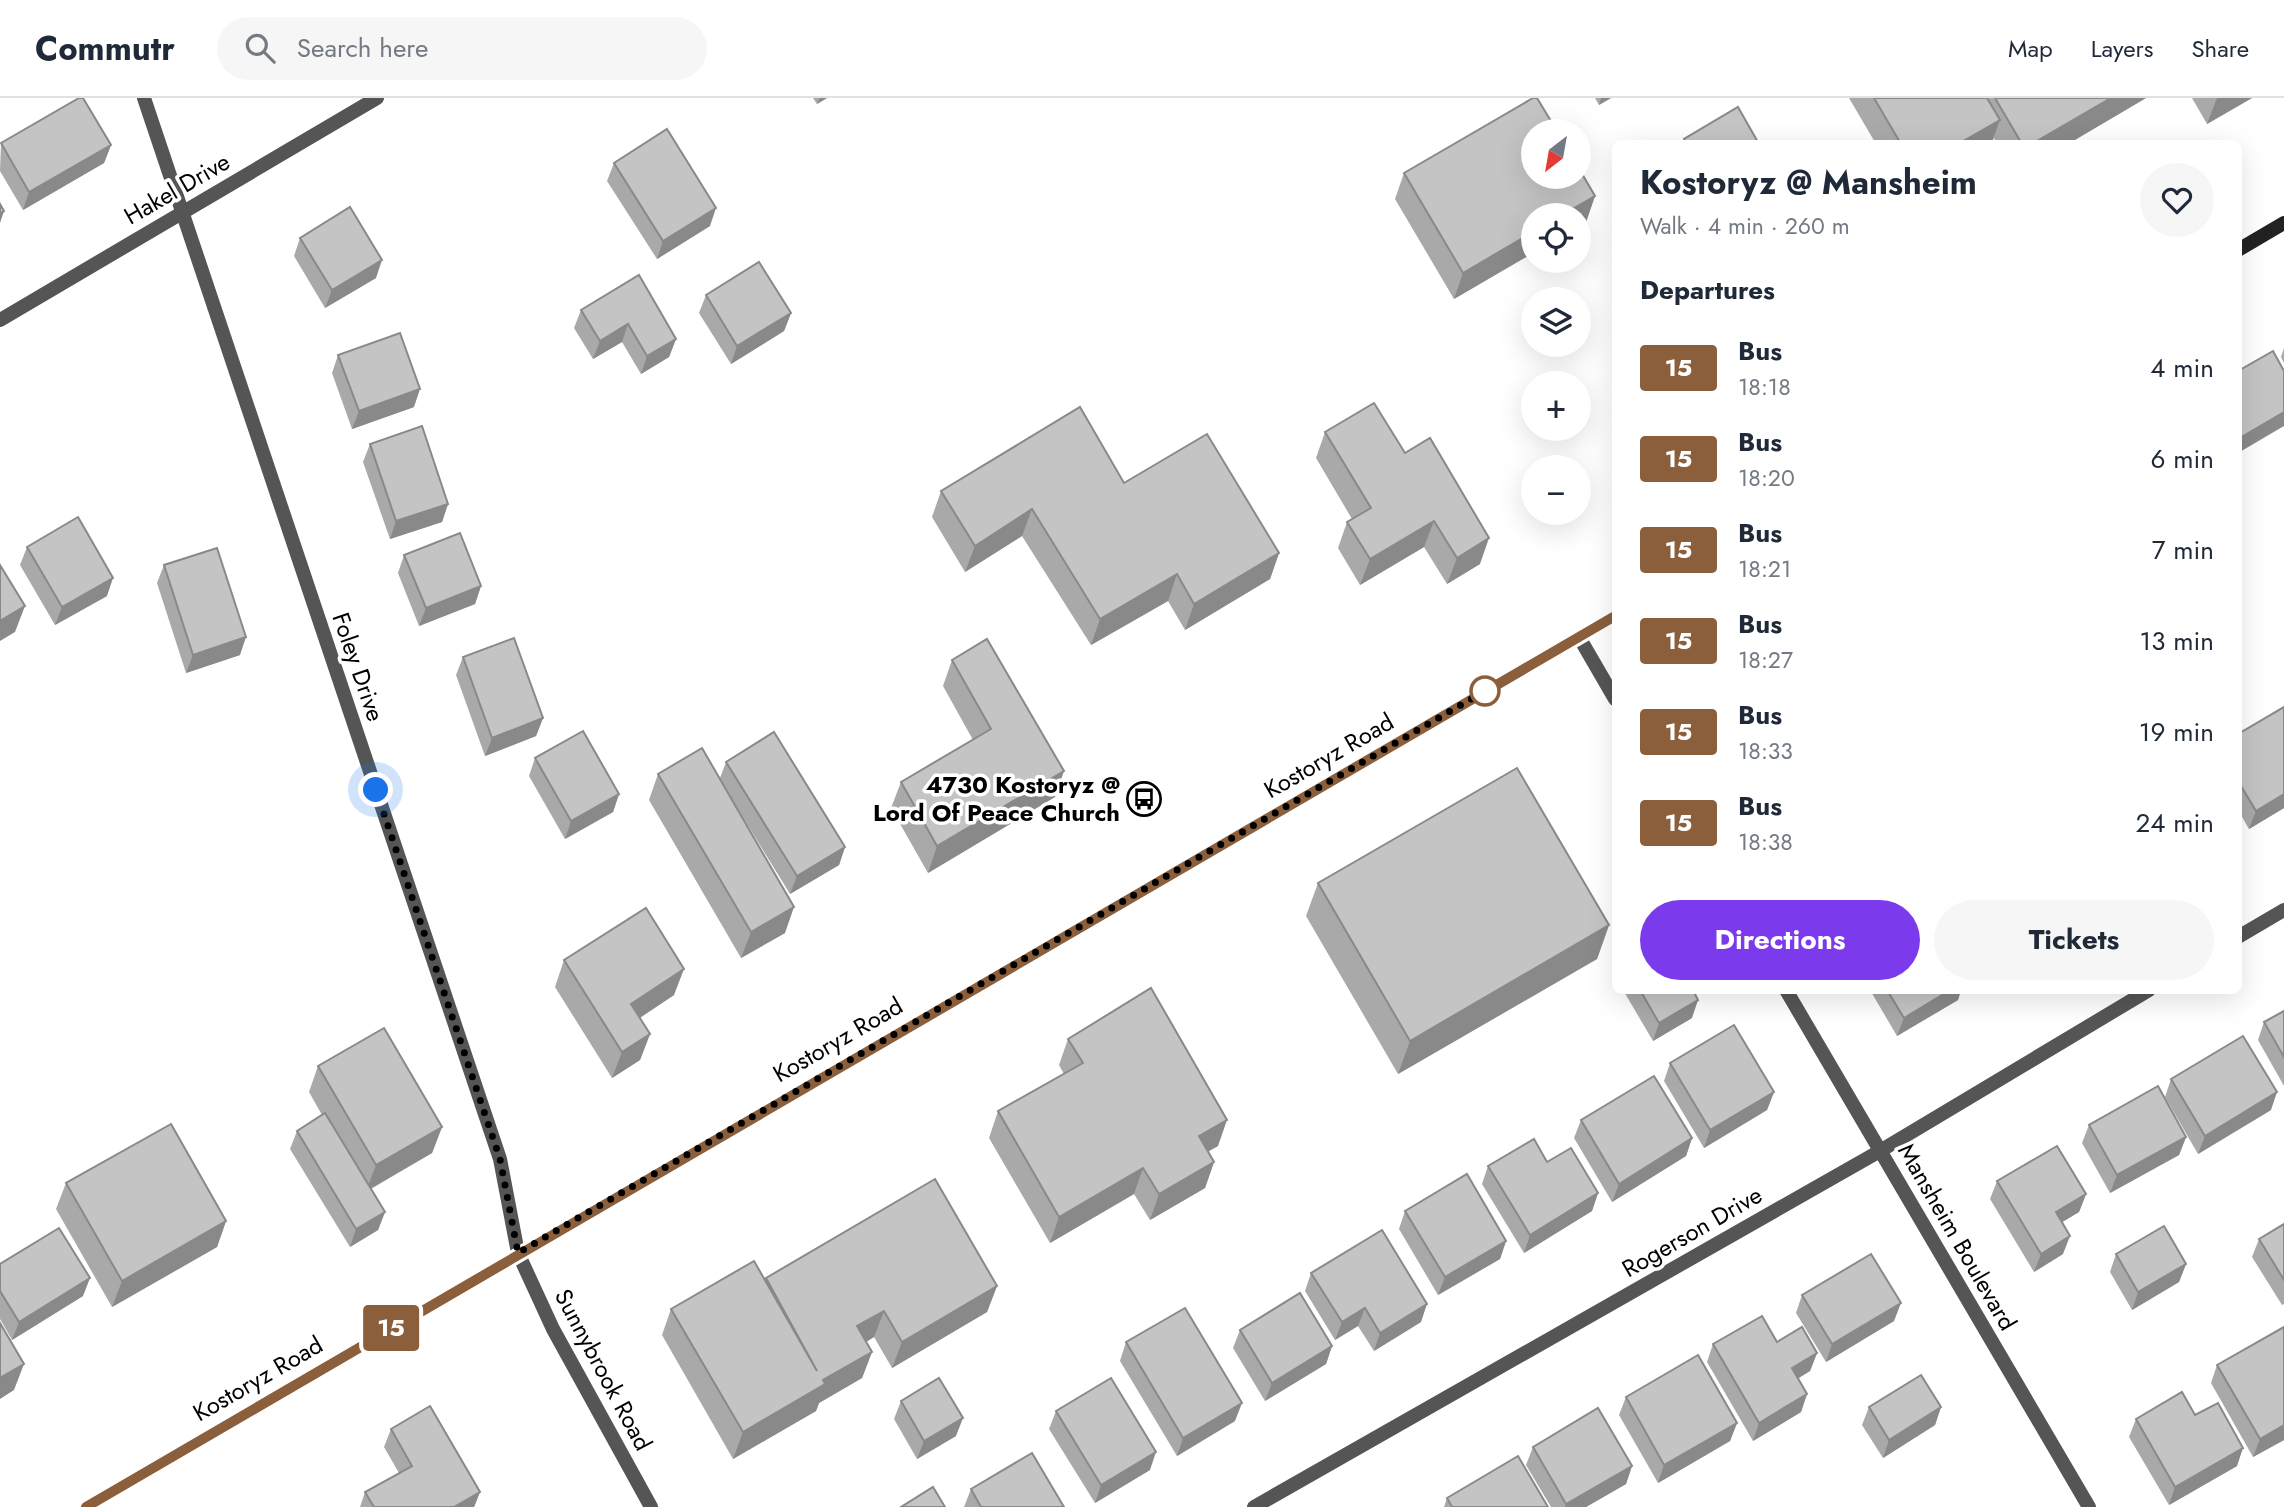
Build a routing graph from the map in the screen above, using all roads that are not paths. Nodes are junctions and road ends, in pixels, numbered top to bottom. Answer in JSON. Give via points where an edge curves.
{"nodes":[{"id":1,"x":144,"y":98,"type":"edge"},
{"id":2,"x":377,"y":98,"type":"edge"},
{"id":3,"x":182,"y":212,"type":"junction"},
{"id":4,"x":2284,"y":223,"type":"edge"},
{"id":5,"x":2242,"y":248,"type":"edge"},
{"id":6,"x":0,"y":320,"type":"edge"},
{"id":7,"x":1612,"y":617,"type":"edge"},
{"id":8,"x":1579,"y":637,"type":"junction"},
{"id":9,"x":1612,"y":694,"type":"edge"},
{"id":10,"x":2284,"y":909,"type":"edge"},
{"id":11,"x":2242,"y":935,"type":"edge"},
{"id":12,"x":1788,"y":994,"type":"edge"},
{"id":13,"x":2141,"y":994,"type":"edge"},
{"id":14,"x":1880,"y":1151,"type":"junction"},
{"id":15,"x":518,"y":1253,"type":"junction"},
{"id":16,"x":86,"y":1507,"type":"edge"},
{"id":17,"x":651,"y":1507,"type":"edge"},
{"id":18,"x":1254,"y":1507,"type":"edge"},
{"id":19,"x":2089,"y":1507,"type":"edge"}],
"edges":[{"from":1,"to":3,"type":"street","name":"Foley Drive"},
{"from":2,"to":3,"type":"street","name":"Hakel Drive"},
{"from":3,"to":6,"type":"street","name":"Hakel Drive"},
{"from":3,"to":15,"type":"street","name":"Foley Drive","via":[[500,1159]]},
{"from":4,"to":5,"type":"main road"},
{"from":7,"to":8,"type":"main road","name":"Kostoryz Road"},
{"from":8,"to":9,"type":"street"},
{"from":8,"to":15,"type":"main road","name":"Kostoryz Road"},
{"from":10,"to":11,"type":"street"},
{"from":12,"to":14,"type":"street","name":"Mansheim Boulevard"},
{"from":13,"to":14,"type":"street","name":"Rogerson Drive"},
{"from":14,"to":18,"type":"street","name":"Rogerson Drive"},
{"from":14,"to":19,"type":"street","name":"Mansheim Boulevard"},
{"from":15,"to":16,"type":"main road","name":"Kostoryz Road"},
{"from":15,"to":17,"type":"street","name":"Sunnybrook Road","via":[[553,1329]]}]}
